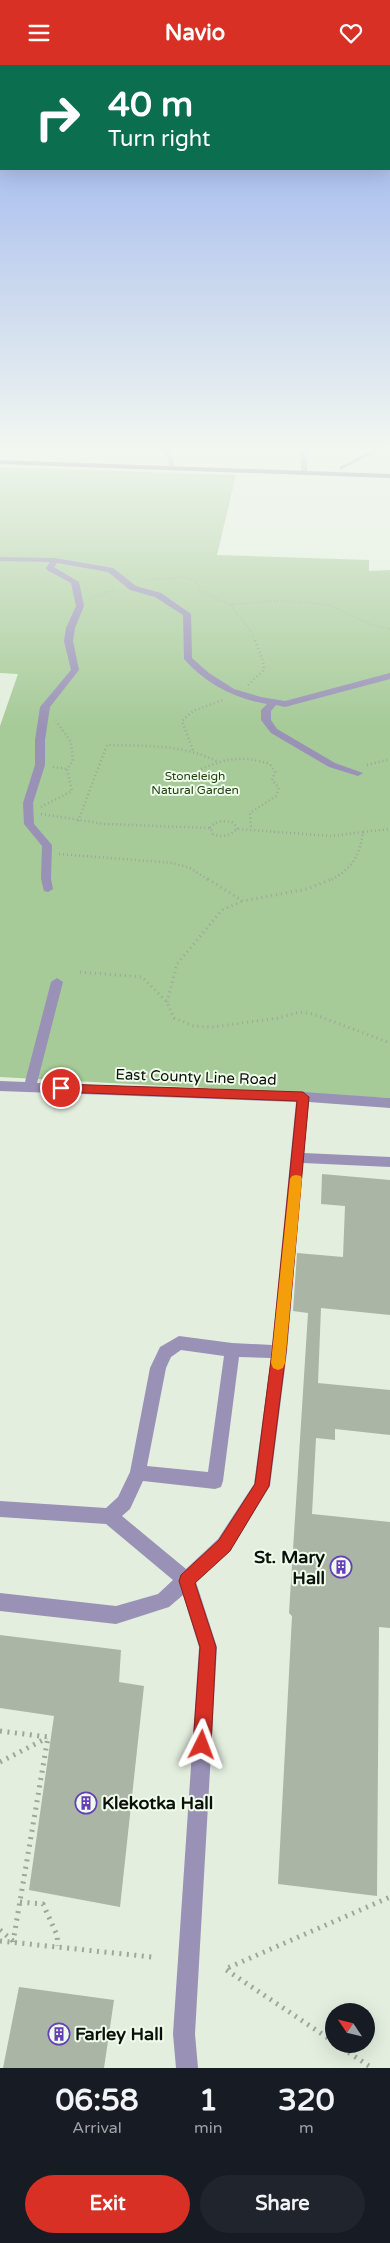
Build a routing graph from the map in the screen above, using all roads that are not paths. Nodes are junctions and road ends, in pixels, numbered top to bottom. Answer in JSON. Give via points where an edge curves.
{"nodes":[{"id":1,"x":0,"y":559,"type":"edge"},
{"id":2,"x":55,"y":560,"type":"junction"},
{"id":3,"x":390,"y":675,"type":"edge"},
{"id":4,"x":274,"y":702,"type":"junction"},
{"id":5,"x":361,"y":770,"type":"road end"},
{"id":6,"x":48,"y":889,"type":"dead end"},
{"id":7,"x":58,"y":982,"type":"dead end"},
{"id":8,"x":0,"y":1086,"type":"edge"},
{"id":9,"x":30,"y":1087,"type":"junction"},
{"id":10,"x":303,"y":1097,"type":"junction"},
{"id":11,"x":390,"y":1103,"type":"edge"},
{"id":12,"x":298,"y":1158,"type":"junction"},
{"id":13,"x":390,"y":1162,"type":"edge"},
{"id":14,"x":232,"y":1351,"type":"junction"},
{"id":15,"x":279,"y":1352,"type":"junction"},
{"id":16,"x":138,"y":1473,"type":"junction"},
{"id":17,"x":0,"y":1509,"type":"edge"},
{"id":18,"x":109,"y":1516,"type":"junction"},
{"id":19,"x":187,"y":1581,"type":"junction"},
{"id":20,"x":0,"y":1602,"type":"edge"},
{"id":21,"x":188,"y":2068,"type":"edge"}],
"edges":[{"from":1,"to":2,"type":"street"},
{"from":2,"to":4,"type":"street","via":[[110,570],[133,588],[158,595],[187,614],[188,659],[231,691]]},
{"from":2,"to":6,"type":"street","via":[[50,568],[75,582],[80,609],[70,631],[69,654],[75,671],[45,707],[40,765],[28,803],[32,812],[29,824],[47,845]]},
{"from":3,"to":4,"type":"street","via":[[285,704]]},
{"from":4,"to":5,"type":"street","via":[[266,710],[266,720],[274,731],[332,765]]},
{"from":7,"to":9,"type":"street"},
{"from":8,"to":9,"type":"street","name":"East County Line Road"},
{"from":9,"to":10,"type":"street","name":"East County Line Road"},
{"from":10,"to":11,"type":"street","name":"East County Line Road"},
{"from":10,"to":12,"type":"street"},
{"from":12,"to":13,"type":"street"},
{"from":12,"to":15,"type":"street"},
{"from":14,"to":15,"type":"street"},
{"from":14,"to":16,"type":"street","via":[[179,1343],[165,1352],[158,1368]]},
{"from":14,"to":16,"type":"street","via":[[215,1481]]},
{"from":15,"to":19,"type":"street","via":[[262,1486],[224,1545]]},
{"from":16,"to":18,"type":"street","via":[[124,1503]]},
{"from":17,"to":18,"type":"street"},
{"from":18,"to":19,"type":"street"},
{"from":19,"to":20,"type":"street","via":[[163,1601],[116,1615]]},
{"from":19,"to":21,"type":"street","via":[[208,1647],[184,2034]]}]}
